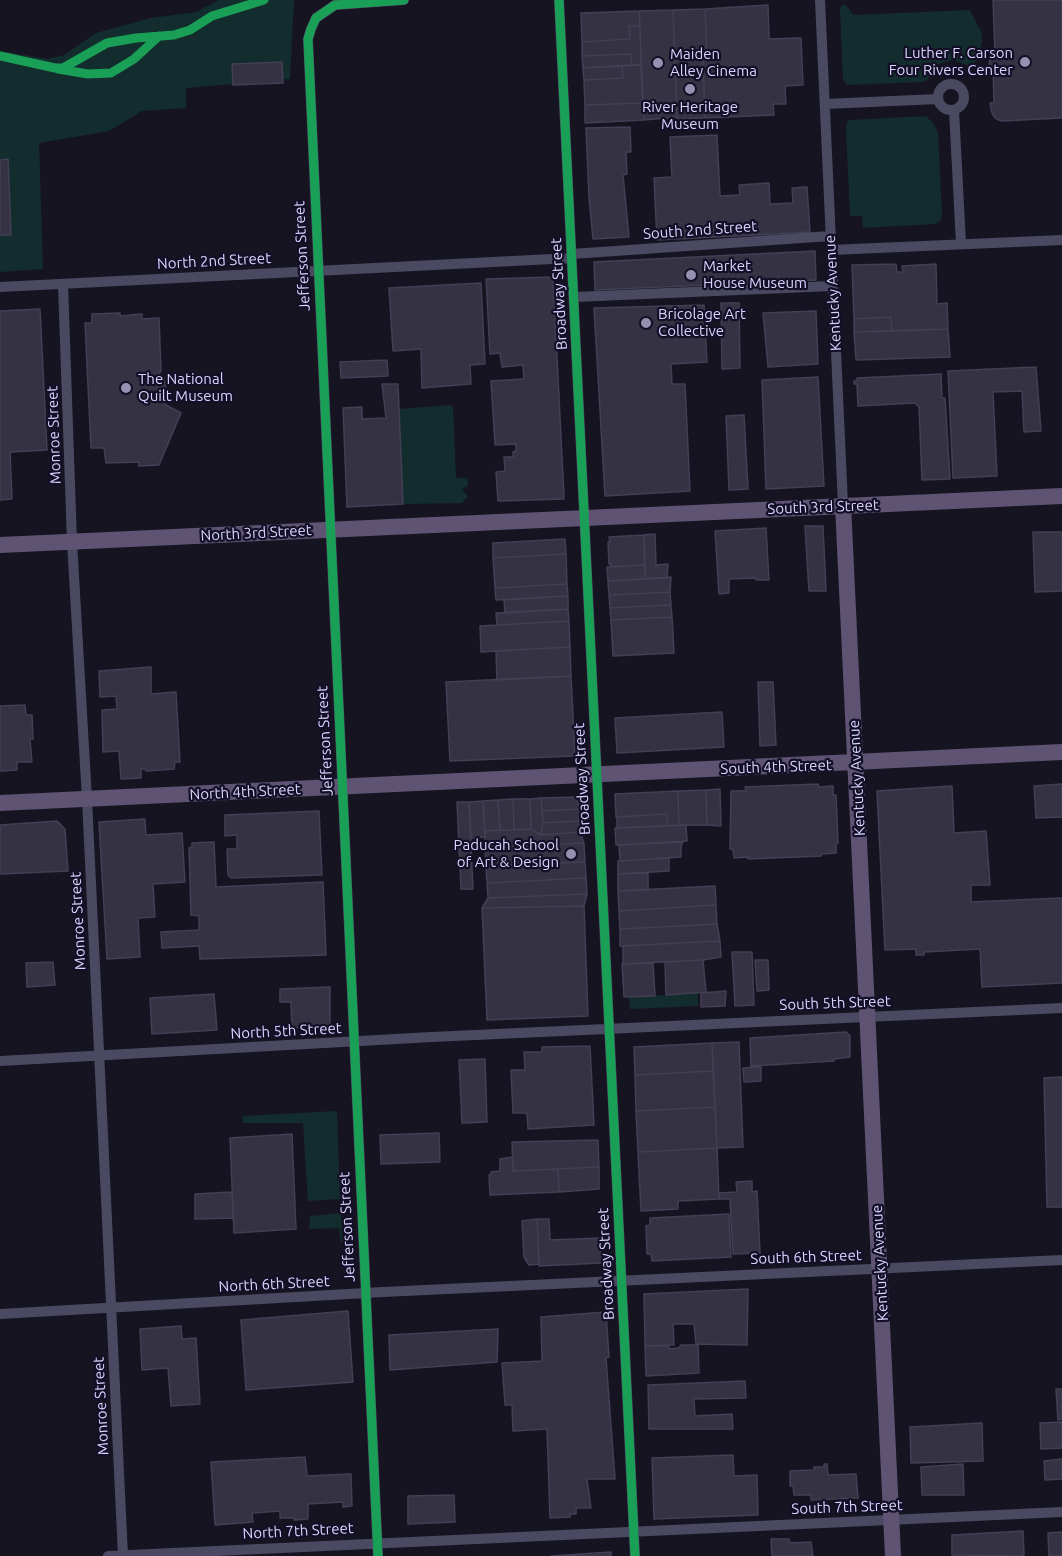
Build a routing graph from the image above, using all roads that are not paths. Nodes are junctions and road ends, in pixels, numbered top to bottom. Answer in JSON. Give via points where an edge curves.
{"nodes":[{"id":1,"x":404,"y":0,"type":"edge"},
{"id":2,"x":559,"y":0,"type":"edge"},
{"id":3,"x":567,"y":0,"type":"edge"},
{"id":4,"x":820,"y":0,"type":"edge"},
{"id":5,"x":938,"y":99,"type":"junction"},
{"id":6,"x":825,"y":104,"type":"junction"},
{"id":7,"x":954,"y":110,"type":"junction"},
{"id":8,"x":830,"y":236,"type":"junction"},
{"id":9,"x":1062,"y":240,"type":"edge"},
{"id":10,"x":961,"y":244,"type":"junction"},
{"id":11,"x":831,"y":250,"type":"junction"},
{"id":12,"x":572,"y":256,"type":"junction"},
{"id":13,"x":318,"y":271,"type":"junction"},
{"id":14,"x":63,"y":284,"type":"junction"},
{"id":15,"x":832,"y":286,"type":"junction"},
{"id":16,"x":0,"y":287,"type":"edge"},
{"id":17,"x":575,"y":297,"type":"junction"},
{"id":18,"x":1062,"y":496,"type":"edge"},
{"id":19,"x":843,"y":506,"type":"junction"},
{"id":20,"x":585,"y":518,"type":"junction"},
{"id":21,"x":330,"y":530,"type":"junction"},
{"id":22,"x":72,"y":542,"type":"junction"},
{"id":23,"x":0,"y":545,"type":"edge"},
{"id":24,"x":1062,"y":752,"type":"edge"},
{"id":25,"x":856,"y":763,"type":"junction"},
{"id":26,"x":597,"y":774,"type":"junction"},
{"id":27,"x":342,"y":787,"type":"junction"},
{"id":28,"x":87,"y":799,"type":"junction"},
{"id":29,"x":0,"y":803,"type":"edge"},
{"id":30,"x":1062,"y":1008,"type":"edge"},
{"id":31,"x":868,"y":1017,"type":"junction"},
{"id":32,"x":609,"y":1029,"type":"junction"},
{"id":33,"x":353,"y":1042,"type":"junction"},
{"id":34,"x":99,"y":1056,"type":"junction"},
{"id":35,"x":0,"y":1061,"type":"edge"},
{"id":36,"x":1062,"y":1260,"type":"edge"},
{"id":37,"x":880,"y":1269,"type":"junction"},
{"id":38,"x":622,"y":1280,"type":"junction"},
{"id":39,"x":365,"y":1293,"type":"junction"},
{"id":40,"x":111,"y":1307,"type":"junction"},
{"id":41,"x":0,"y":1314,"type":"edge"},
{"id":42,"x":1062,"y":1512,"type":"edge"},
{"id":43,"x":892,"y":1520,"type":"junction"},
{"id":44,"x":634,"y":1532,"type":"junction"},
{"id":45,"x":377,"y":1542,"type":"junction"},
{"id":46,"x":108,"y":1556,"type":"edge"},
{"id":47,"x":123,"y":1556,"type":"edge"},
{"id":48,"x":378,"y":1556,"type":"edge"},
{"id":49,"x":635,"y":1556,"type":"edge"},
{"id":50,"x":894,"y":1556,"type":"edge"}],
"edges":[{"from":1,"to":13,"type":"street","name":"Jefferson Street","via":[[335,5],[316,18],[311,28],[308,63]]},
{"from":2,"to":3,"type":"street"},
{"from":2,"to":12,"type":"street","name":"Broadway Street"},
{"from":4,"to":6,"type":"street","name":"Kentucky Avenue"},
{"from":5,"to":6,"type":"street"},
{"from":5,"to":7,"type":"street","via":[[946,109]]},
{"from":5,"to":7,"type":"street","via":[[946,85],[959,87],[964,98]]},
{"from":6,"to":8,"type":"street","name":"Kentucky Avenue"},
{"from":7,"to":10,"type":"street"},
{"from":8,"to":11,"type":"street","name":"Kentucky Avenue"},
{"from":8,"to":12,"type":"street","name":"South 2nd Street"},
{"from":9,"to":10,"type":"street"},
{"from":10,"to":11,"type":"street"},
{"from":11,"to":15,"type":"street","name":"Kentucky Avenue"},
{"from":12,"to":13,"type":"street","name":"North 2nd Street"},
{"from":12,"to":17,"type":"street","name":"Broadway Street"},
{"from":13,"to":14,"type":"street","name":"North 2nd Street"},
{"from":13,"to":21,"type":"street","name":"Jefferson Street"},
{"from":14,"to":16,"type":"street","name":"North 2nd Street"},
{"from":14,"to":22,"type":"street","name":"Monroe Street"},
{"from":15,"to":17,"type":"street"},
{"from":15,"to":19,"type":"street","name":"Kentucky Avenue"},
{"from":17,"to":20,"type":"street","name":"Broadway Street"},
{"from":18,"to":19,"type":"main road","name":"South 3rd Street"},
{"from":19,"to":20,"type":"main road","name":"South 3rd Street"},
{"from":19,"to":25,"type":"main road","name":"Kentucky Avenue"},
{"from":20,"to":21,"type":"main road","name":"North 3rd Street"},
{"from":20,"to":26,"type":"street","name":"Broadway Street"},
{"from":21,"to":22,"type":"main road","name":"North 3rd Street"},
{"from":21,"to":27,"type":"street","name":"Jefferson Street"},
{"from":22,"to":23,"type":"main road","name":"North 3rd Street"},
{"from":22,"to":28,"type":"street","name":"Monroe Street"},
{"from":24,"to":25,"type":"main road","name":"South 4th Street"},
{"from":25,"to":26,"type":"main road","name":"South 4th Street"},
{"from":25,"to":31,"type":"main road","name":"Kentucky Avenue"},
{"from":26,"to":27,"type":"main road","name":"North 4th Street"},
{"from":26,"to":32,"type":"street","name":"Broadway Street"},
{"from":27,"to":28,"type":"main road","name":"North 4th Street"},
{"from":27,"to":33,"type":"street","name":"Jefferson Street"},
{"from":28,"to":29,"type":"main road","name":"North 4th Street"},
{"from":28,"to":34,"type":"street","name":"Monroe Street"},
{"from":30,"to":31,"type":"street","name":"South 5th Street"},
{"from":31,"to":32,"type":"street","name":"South 5th Street"},
{"from":31,"to":37,"type":"main road","name":"Kentucky Avenue"},
{"from":32,"to":33,"type":"street","name":"North 5th Street"},
{"from":32,"to":38,"type":"street","name":"Broadway Street"},
{"from":33,"to":34,"type":"street","name":"North 5th Street"},
{"from":33,"to":39,"type":"street","name":"Jefferson Street"},
{"from":34,"to":35,"type":"street","name":"North 5th Street"},
{"from":34,"to":40,"type":"street","name":"Monroe Street"},
{"from":36,"to":37,"type":"street","name":"South 6th Street"},
{"from":37,"to":38,"type":"street","name":"South 6th Street"},
{"from":37,"to":43,"type":"main road","name":"Kentucky Avenue"},
{"from":38,"to":39,"type":"street","name":"North 6th Street"},
{"from":38,"to":44,"type":"street","name":"Broadway Street"},
{"from":39,"to":40,"type":"street","name":"North 6th Street"},
{"from":39,"to":45,"type":"street","name":"Jefferson Street"},
{"from":40,"to":41,"type":"street","name":"North 6th Street"},
{"from":40,"to":47,"type":"street","name":"Monroe Street"},
{"from":42,"to":43,"type":"street","name":"South 7th Street"},
{"from":43,"to":44,"type":"street","name":"South 7th Street"},
{"from":43,"to":50,"type":"main road","name":"Kentucky Avenue"},
{"from":44,"to":45,"type":"street","name":"North 7th Street"},
{"from":44,"to":49,"type":"street","name":"Broadway Street"},
{"from":45,"to":47,"type":"street","name":"North 7th Street"},
{"from":45,"to":48,"type":"street","name":"Jefferson Street"},
{"from":46,"to":47,"type":"street","name":"North 7th Street"}]}
